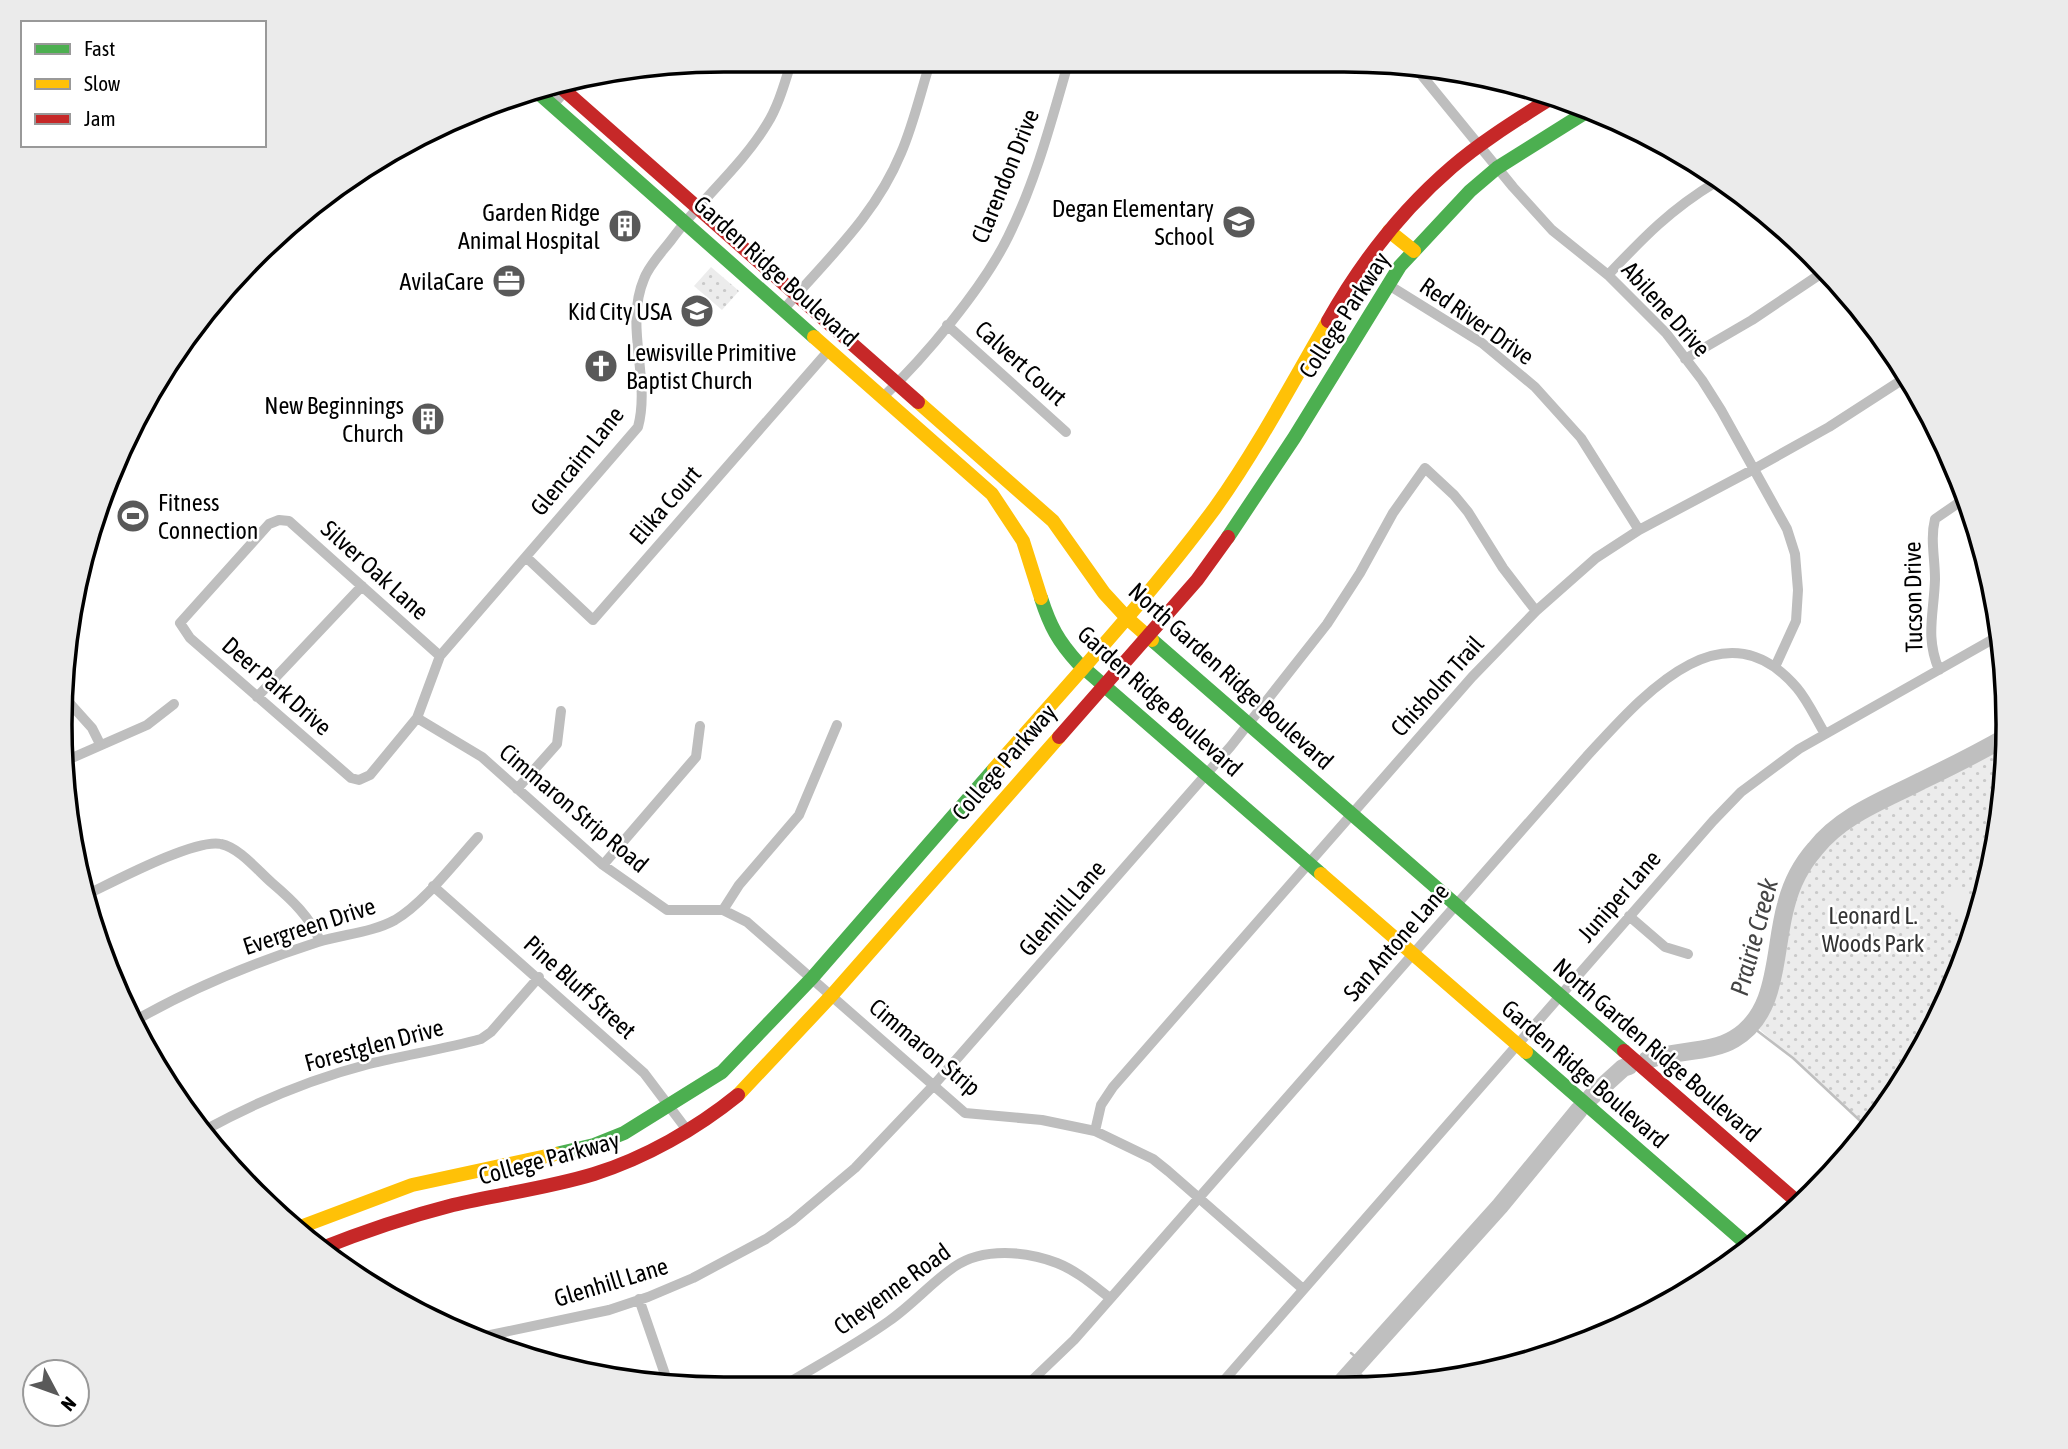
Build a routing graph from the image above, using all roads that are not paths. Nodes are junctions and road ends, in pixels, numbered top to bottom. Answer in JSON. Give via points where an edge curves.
{"nodes":[{"id":1,"x":788,"y":72,"type":"edge"},
{"id":2,"x":926,"y":72,"type":"edge"},
{"id":3,"x":1065,"y":72,"type":"edge"},
{"id":4,"x":1423,"y":76,"type":"edge"},
{"id":5,"x":565,"y":92,"type":"edge"},
{"id":6,"x":557,"y":94,"type":"edge"},
{"id":7,"x":544,"y":98,"type":"edge"},
{"id":8,"x":1543,"y":103,"type":"edge"},
{"id":9,"x":553,"y":105,"type":"junction"},
{"id":10,"x":1580,"y":116,"type":"edge"},
{"id":11,"x":1481,"y":146,"type":"junction"},
{"id":12,"x":1497,"y":168,"type":"junction"},
{"id":13,"x":1711,"y":185,"type":"edge"},
{"id":14,"x":697,"y":207,"type":"junction"},
{"id":15,"x":685,"y":220,"type":"junction"},
{"id":16,"x":1390,"y":232,"type":"junction"},
{"id":17,"x":1414,"y":251,"type":"junction"},
{"id":18,"x":1608,"y":275,"type":"junction"},
{"id":19,"x":1817,"y":276,"type":"edge"},
{"id":20,"x":1387,"y":284,"type":"junction"},
{"id":21,"x":797,"y":294,"type":"junction"},
{"id":22,"x":784,"y":309,"type":"junction"},
{"id":23,"x":947,"y":325,"type":"junction"},
{"id":24,"x":830,"y":349,"type":"junction"},
{"id":25,"x":1685,"y":359,"type":"junction"},
{"id":26,"x":1899,"y":382,"type":"edge"},
{"id":27,"x":897,"y":383,"type":"junction"},
{"id":28,"x":883,"y":397,"type":"junction"},
{"id":29,"x":1066,"y":432,"type":"dead end"},
{"id":30,"x":1754,"y":469,"type":"junction"},
{"id":31,"x":1958,"y":503,"type":"edge"},
{"id":32,"x":1639,"y":530,"type":"junction"},
{"id":33,"x":526,"y":557,"type":"junction"},
{"id":34,"x":362,"y":586,"type":"junction"},
{"id":35,"x":1536,"y":611,"type":"junction"},
{"id":36,"x":1127,"y":618,"type":"junction"},
{"id":37,"x":180,"y":622,"type":"joint"},
{"id":38,"x":1147,"y":636,"type":"junction"},
{"id":39,"x":1991,"y":640,"type":"edge"},
{"id":40,"x":440,"y":656,"type":"junction"},
{"id":41,"x":1775,"y":667,"type":"junction"},
{"id":42,"x":1084,"y":668,"type":"junction"},
{"id":43,"x":1939,"y":670,"type":"junction"},
{"id":44,"x":1102,"y":685,"type":"junction"},
{"id":45,"x":257,"y":697,"type":"junction"},
{"id":46,"x":174,"y":704,"type":"dead end"},
{"id":47,"x":72,"y":706,"type":"edge"},
{"id":48,"x":561,"y":711,"type":"dead end"},
{"id":49,"x":416,"y":718,"type":"junction"},
{"id":50,"x":1248,"y":724,"type":"junction"},
{"id":51,"x":837,"y":725,"type":"dead end"},
{"id":52,"x":700,"y":726,"type":"dead end"},
{"id":53,"x":1825,"y":734,"type":"junction"},
{"id":54,"x":100,"y":744,"type":"junction"},
{"id":55,"x":73,"y":757,"type":"edge"},
{"id":56,"x":1207,"y":775,"type":"junction"},
{"id":57,"x":351,"y":778,"type":"joint"},
{"id":58,"x":517,"y":789,"type":"junction"},
{"id":59,"x":1352,"y":814,"type":"junction"},
{"id":60,"x":478,"y":837,"type":"dead end"},
{"id":61,"x":1308,"y":863,"type":"junction"},
{"id":62,"x":603,"y":865,"type":"junction"},
{"id":63,"x":433,"y":886,"type":"junction"},
{"id":64,"x":94,"y":891,"type":"edge"},
{"id":65,"x":1456,"y":905,"type":"junction"},
{"id":66,"x":723,"y":910,"type":"junction"},
{"id":67,"x":1629,"y":916,"type":"junction"},
{"id":68,"x":320,"y":941,"type":"junction"},
{"id":69,"x":1688,"y":954,"type":"dead end"},
{"id":70,"x":1413,"y":955,"type":"junction"},
{"id":71,"x":539,"y":977,"type":"junction"},
{"id":72,"x":812,"y":978,"type":"junction"},
{"id":73,"x":832,"y":995,"type":"junction"},
{"id":74,"x":1560,"y":995,"type":"junction"},
{"id":75,"x":142,"y":1018,"type":"edge"},
{"id":76,"x":1517,"y":1045,"type":"junction"},
{"id":77,"x":933,"y":1086,"type":"junction"},
{"id":78,"x":670,"y":1106,"type":"junction"},
{"id":79,"x":211,"y":1127,"type":"edge"},
{"id":80,"x":687,"y":1130,"type":"junction"},
{"id":81,"x":1095,"y":1131,"type":"junction"},
{"id":82,"x":1199,"y":1198,"type":"junction"},
{"id":83,"x":1793,"y":1198,"type":"edge"},
{"id":84,"x":306,"y":1225,"type":"edge"},
{"id":85,"x":1742,"y":1241,"type":"edge"},
{"id":86,"x":331,"y":1245,"type":"edge"},
{"id":87,"x":1303,"y":1289,"type":"junction"},
{"id":88,"x":1110,"y":1298,"type":"junction"},
{"id":89,"x":639,"y":1299,"type":"junction"},
{"id":90,"x":492,"y":1335,"type":"edge"},
{"id":91,"x":665,"y":1374,"type":"edge"},
{"id":92,"x":799,"y":1377,"type":"edge"},
{"id":93,"x":1035,"y":1377,"type":"edge"},
{"id":94,"x":1227,"y":1377,"type":"edge"}],
"edges":[{"from":1,"to":14,"type":"street","name":"Glencairn Lane","via":[[767,124]]},
{"from":2,"to":21,"type":"street","via":[[902,152],[882,190],[827,264]]},
{"from":3,"to":23,"type":"street","name":"Clarendon Drive","via":[[1027,193],[1008,237]]},
{"from":4,"to":11,"type":"street","name":"Abilene Drive"},
{"from":5,"to":14,"type":"main road","name":"North Garden Ridge Boulevard"},
{"from":6,"to":9,"type":"street"},
{"from":7,"to":9,"type":"main road","name":"Garden Ridge Boulevard"},
{"from":8,"to":11,"type":"main road","name":"College Parkway"},
{"from":9,"to":15,"type":"main road","name":"Garden Ridge Boulevard"},
{"from":10,"to":12,"type":"main road","name":"College Parkway"},
{"from":11,"to":12,"type":"street","name":"Abilene Drive"},
{"from":11,"to":16,"type":"main road","name":"College Parkway","via":[[1426,190]]},
{"from":12,"to":17,"type":"main road","name":"College Parkway"},
{"from":12,"to":18,"type":"street","name":"Abilene Drive","via":[[1552,230]]},
{"from":13,"to":18,"type":"street","via":[[1657,224]]},
{"from":14,"to":15,"type":"street","name":"Glencairn Lane"},
{"from":14,"to":21,"type":"main road","name":"North Garden Ridge Boulevard"},
{"from":15,"to":22,"type":"main road","name":"Garden Ridge Boulevard"},
{"from":15,"to":33,"type":"street","name":"Glencairn Lane","via":[[644,278],[636,314],[643,409],[639,426]]},
{"from":16,"to":17,"type":"main road"},
{"from":16,"to":36,"type":"main road","name":"College Parkway","via":[[1335,308],[1216,506]]},
{"from":17,"to":20,"type":"main road","name":"College Parkway"},
{"from":18,"to":25,"type":"street","name":"Abilene Drive","via":[[1667,333]]},
{"from":19,"to":25,"type":"street"},
{"from":20,"to":32,"type":"street","name":"Red River Drive","via":[[1482,343],[1535,387],[1581,438]]},
{"from":20,"to":38,"type":"main road","name":"College Parkway","via":[[1251,505],[1197,580]]},
{"from":21,"to":22,"type":"street"},
{"from":21,"to":27,"type":"main road","name":"North Garden Ridge Boulevard"},
{"from":22,"to":24,"type":"main road","name":"Garden Ridge Boulevard"},
{"from":23,"to":27,"type":"street","name":"Clarendon Drive"},
{"from":23,"to":29,"type":"street","name":"Calvert Court"},
{"from":24,"to":28,"type":"main road","name":"Garden Ridge Boulevard"},
{"from":24,"to":33,"type":"street","name":"Elika Court","via":[[593,620]]},
{"from":25,"to":30,"type":"street","name":"Abilene Drive"},
{"from":26,"to":30,"type":"street","name":"Chisholm Trail"},
{"from":27,"to":28,"type":"street","name":"Clarendon Drive"},
{"from":27,"to":36,"type":"main road","name":"North Garden Ridge Boulevard","via":[[1053,521]]},
{"from":28,"to":42,"type":"main road","name":"Garden Ridge Boulevard","via":[[992,494],[1006,512],[1023,541],[1048,621],[1068,654]]},
{"from":30,"to":32,"type":"street","name":"Chisholm Trail"},
{"from":30,"to":41,"type":"street","name":"Abilene Drive","via":[[1787,529],[1795,554],[1796,621]]},
{"from":31,"to":43,"type":"street","name":"Tucson Drive","via":[[1935,519],[1932,533],[1935,577],[1930,635]]},
{"from":32,"to":35,"type":"street","name":"Chisholm Trail","via":[[1596,558]]},
{"from":33,"to":40,"type":"street","name":"Glencairn Lane"},
{"from":34,"to":37,"type":"street","name":"Silver Oak Lane","via":[[289,521],[279,520],[269,524]]},
{"from":34,"to":40,"type":"street","name":"Silver Oak Lane"},
{"from":34,"to":45,"type":"street"},
{"from":35,"to":50,"type":"street","name":"Glenhill Lane","via":[[1468,512],[1425,468],[1327,624]]},
{"from":35,"to":59,"type":"street","name":"Chisholm Trail"},
{"from":36,"to":38,"type":"main road","name":"North Garden Ridge Boulevard"},
{"from":36,"to":42,"type":"main road","name":"College Parkway"},
{"from":37,"to":45,"type":"street","name":"Deer Park Drive","via":[[190,638]]},
{"from":38,"to":44,"type":"main road","name":"College Parkway"},
{"from":38,"to":50,"type":"main road","name":"North Garden Ridge Boulevard"},
{"from":39,"to":43,"type":"street","name":"Juniper Lane"},
{"from":40,"to":49,"type":"street","name":"Glencairn Lane"},
{"from":41,"to":53,"type":"street","name":"San Antone Lane","via":[[1798,689]]},
{"from":41,"to":65,"type":"street","name":"San Antone Lane","via":[[1740,655],[1719,654],[1679,668],[1613,728]]},
{"from":42,"to":44,"type":"main road","name":"Garden Ridge Boulevard"},
{"from":42,"to":72,"type":"main road","name":"College Parkway"},
{"from":43,"to":53,"type":"street","name":"Juniper Lane"},
{"from":44,"to":56,"type":"main road","name":"Garden Ridge Boulevard"},
{"from":44,"to":73,"type":"main road","name":"College Parkway"},
{"from":45,"to":57,"type":"street","name":"Deer Park Drive"},
{"from":46,"to":54,"type":"street","via":[[147,725]]},
{"from":47,"to":54,"type":"street"},
{"from":48,"to":58,"type":"street","via":[[557,744]]},
{"from":49,"to":57,"type":"street","name":"Glencairn Lane","via":[[370,775]]},
{"from":49,"to":58,"type":"street","name":"Cimmaron Strip Road","via":[[482,757]]},
{"from":50,"to":56,"type":"street","name":"Glenhill Lane"},
{"from":50,"to":59,"type":"main road","name":"North Garden Ridge Boulevard"},
{"from":51,"to":66,"type":"street","via":[[799,815]]},
{"from":52,"to":62,"type":"street","via":[[696,757]]},
{"from":53,"to":67,"type":"street","name":"Juniper Lane","via":[[1741,792]]},
{"from":54,"to":55,"type":"street"},
{"from":56,"to":61,"type":"main road","name":"Garden Ridge Boulevard"},
{"from":56,"to":77,"type":"street","name":"Glenhill Lane"},
{"from":58,"to":62,"type":"street","name":"Cimmaron Strip Road"},
{"from":59,"to":61,"type":"street","name":"Chisholm Trail"},
{"from":59,"to":65,"type":"main road","name":"North Garden Ridge Boulevard"},
{"from":60,"to":63,"type":"street","name":"Evergreen Drive"},
{"from":61,"to":70,"type":"main road","name":"Garden Ridge Boulevard"},
{"from":61,"to":81,"type":"street","name":"Chisholm Trail","via":[[1113,1087],[1101,1105]]},
{"from":62,"to":66,"type":"street","name":"Cimmaron Strip Road","via":[[667,910]]},
{"from":63,"to":68,"type":"street","name":"Evergreen Drive","via":[[396,919]]},
{"from":63,"to":71,"type":"street","name":"Pine Bluff Street"},
{"from":64,"to":68,"type":"street","via":[[202,844],[220,843],[290,898],[315,927]]},
{"from":65,"to":70,"type":"street","name":"San Antone Lane"},
{"from":65,"to":74,"type":"main road","name":"North Garden Ridge Boulevard"},
{"from":66,"to":72,"type":"street","name":"Cimmaron Strip Road","via":[[747,922]]},
{"from":67,"to":69,"type":"street","via":[[1665,947]]},
{"from":67,"to":74,"type":"street","name":"Juniper Lane"},
{"from":68,"to":75,"type":"street","name":"Evergreen Drive","via":[[248,967]]},
{"from":70,"to":76,"type":"main road","name":"Garden Ridge Boulevard"},
{"from":70,"to":82,"type":"street","name":"San Antone Lane"},
{"from":71,"to":78,"type":"street","name":"Pine Bluff Street","via":[[644,1073]]},
{"from":71,"to":79,"type":"street","name":"Forestglen Drive","via":[[481,1039],[329,1076],[273,1096]]},
{"from":72,"to":73,"type":"street","name":"Cimmaron Strip"},
{"from":72,"to":78,"type":"main road","name":"College Parkway","via":[[722,1072]]},
{"from":73,"to":77,"type":"street","name":"Cimmaron Strip"},
{"from":73,"to":80,"type":"main road","name":"College Parkway","via":[[748,1086]]},
{"from":74,"to":76,"type":"street","name":"Juniper Lane"},
{"from":74,"to":83,"type":"main road","name":"North Garden Ridge Boulevard"},
{"from":76,"to":85,"type":"main road","name":"Garden Ridge Boulevard"},
{"from":76,"to":87,"type":"street","name":"Juniper Lane"},
{"from":77,"to":81,"type":"street","name":"Cimmaron Strip","via":[[964,1113],[1041,1120]]},
{"from":77,"to":89,"type":"street","name":"Glenhill Lane","via":[[855,1168],[792,1222],[693,1278]]},
{"from":78,"to":80,"type":"street","name":"Pine Bluff Street"},
{"from":78,"to":84,"type":"main road","name":"College Parkway","via":[[593,1145],[412,1185]]},
{"from":80,"to":86,"type":"main road","name":"College Parkway","via":[[594,1174],[412,1216]]},
{"from":81,"to":82,"type":"street","name":"Cimmaron Strip","via":[[1153,1159]]},
{"from":82,"to":87,"type":"street","name":"Cimmaron Strip"},
{"from":82,"to":88,"type":"street","name":"San Antone Lane"},
{"from":87,"to":94,"type":"street","name":"Juniper Lane"},
{"from":88,"to":92,"type":"street","name":"Cheyenne Road","via":[[1073,1271],[1044,1259],[1012,1253],[975,1257],[955,1266],[853,1346]]},
{"from":88,"to":93,"type":"street","name":"San Antone Lane"},
{"from":89,"to":90,"type":"street","name":"Glenhill Lane","via":[[609,1310]]},
{"from":89,"to":91,"type":"street"}]}
